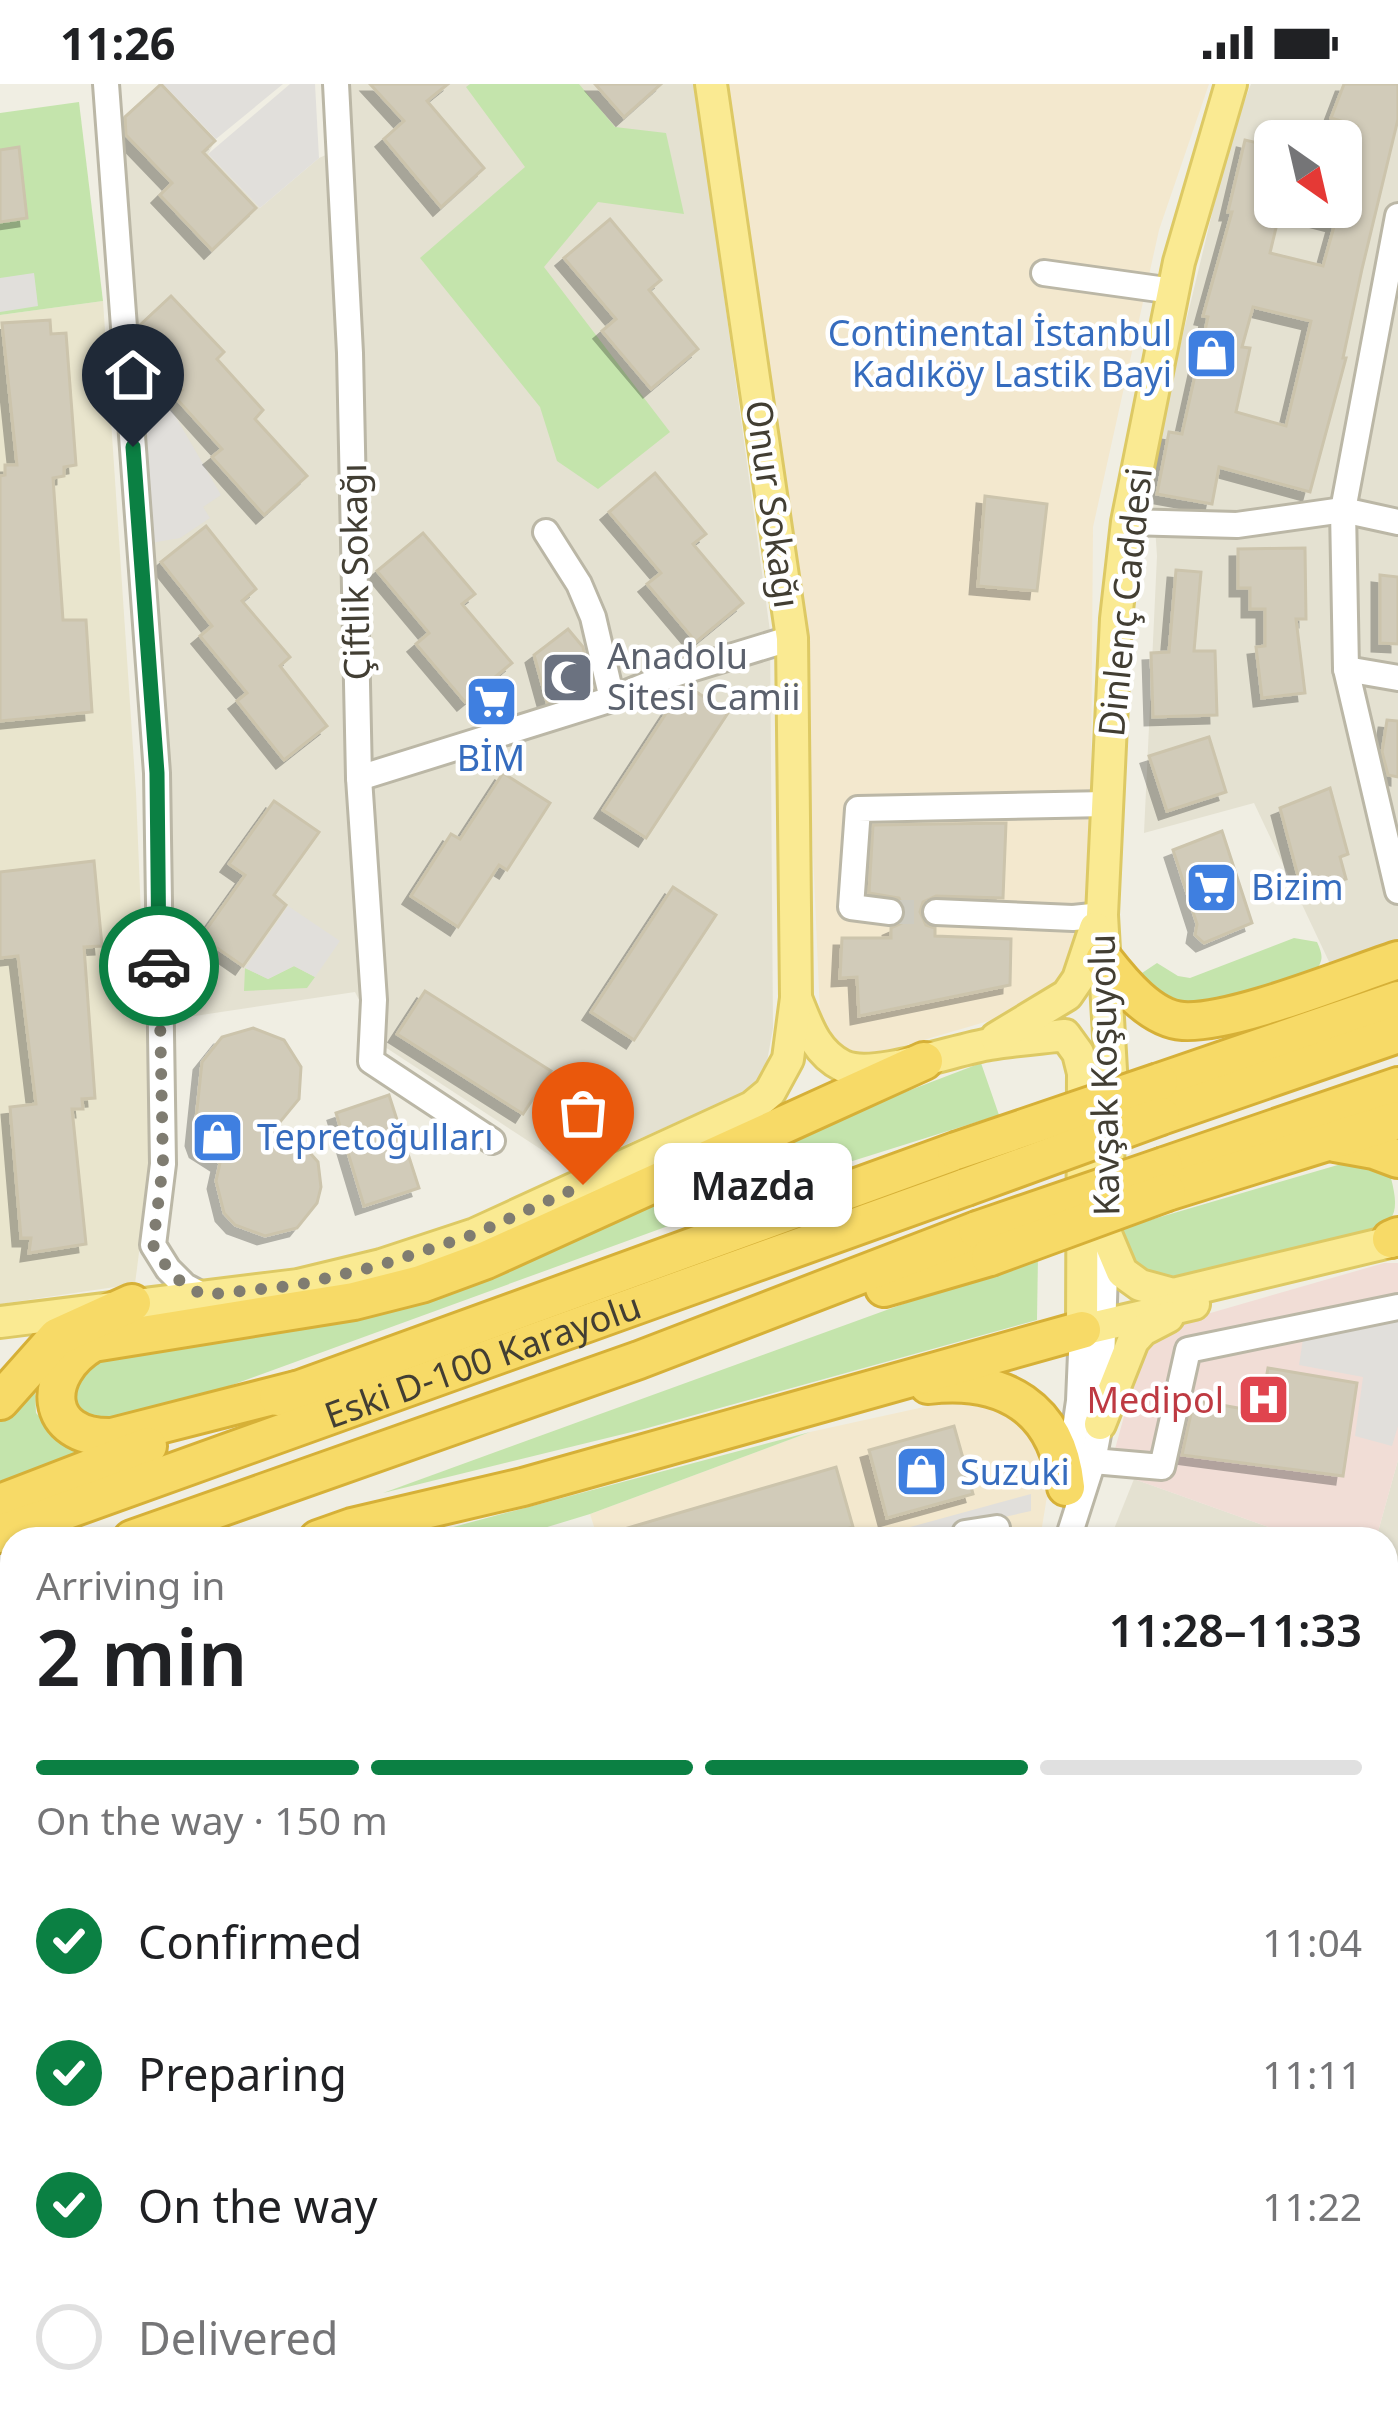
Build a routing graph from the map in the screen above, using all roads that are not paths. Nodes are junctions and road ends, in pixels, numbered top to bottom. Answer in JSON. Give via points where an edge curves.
{"nodes":[{"id":1,"x":106,"y":84,"type":"edge"},
{"id":2,"x":336,"y":84,"type":"edge"},
{"id":3,"x":711,"y":84,"type":"edge"},
{"id":4,"x":1211,"y":84,"type":"edge"},
{"id":5,"x":1231,"y":84,"type":"edge"},
{"id":6,"x":1398,"y":216,"type":"edge"},
{"id":7,"x":1392,"y":269,"type":"edge"},
{"id":8,"x":1044,"y":273,"type":"dead end"},
{"id":9,"x":1173,"y":292,"type":"junction"},
{"id":10,"x":1343,"y":510,"type":"junction"},
{"id":11,"x":1127,"y":522,"type":"junction"},
{"id":12,"x":1398,"y":522,"type":"edge"},
{"id":13,"x":547,"y":532,"type":"dead end"},
{"id":14,"x":792,"y":638,"type":"junction"},
{"id":15,"x":1346,"y":669,"type":"junction"},
{"id":16,"x":1398,"y":678,"type":"edge"},
{"id":17,"x":613,"y":699,"type":"junction"},
{"id":18,"x":359,"y":778,"type":"junction"},
{"id":19,"x":1107,"y":804,"type":"junction"},
{"id":20,"x":1398,"y":892,"type":"edge"},
{"id":21,"x":890,"y":912,"type":"tunnel mouth"},
{"id":22,"x":936,"y":913,"type":"tunnel mouth"},
{"id":23,"x":1102,"y":915,"type":"junction"},
{"id":24,"x":1104,"y":960,"type":"junction"},
{"id":25,"x":1398,"y":961,"type":"edge"},
{"id":26,"x":796,"y":998,"type":"junction"},
{"id":27,"x":1398,"y":1000,"type":"edge"},
{"id":28,"x":1398,"y":1034,"type":"edge"},
{"id":29,"x":986,"y":1044,"type":"junction"},
{"id":30,"x":372,"y":1051,"type":"junction"},
{"id":31,"x":924,"y":1061,"type":"junction"},
{"id":32,"x":1398,"y":1086,"type":"edge"},
{"id":33,"x":441,"y":1087,"type":"dead end"},
{"id":34,"x":1160,"y":1099,"type":"junction"},
{"id":35,"x":1398,"y":1120,"type":"edge"},
{"id":36,"x":493,"y":1141,"type":"dead end"},
{"id":37,"x":1332,"y":1142,"type":"junction"},
{"id":38,"x":1398,"y":1160,"type":"edge"},
{"id":39,"x":961,"y":1169,"type":"junction"},
{"id":40,"x":1165,"y":1179,"type":"junction"},
{"id":41,"x":1106,"y":1234,"type":"junction"},
{"id":42,"x":1396,"y":1242,"type":"edge"},
{"id":43,"x":204,"y":1295,"type":"junction"},
{"id":44,"x":1210,"y":1301,"type":"junction"},
{"id":45,"x":132,"y":1303,"type":"junction"},
{"id":46,"x":1398,"y":1307,"type":"edge"},
{"id":47,"x":0,"y":1322,"type":"edge"},
{"id":48,"x":1094,"y":1327,"type":"junction"},
{"id":49,"x":296,"y":1390,"type":"junction"},
{"id":50,"x":0,"y":1401,"type":"edge"},
{"id":51,"x":754,"y":1422,"type":"junction"},
{"id":52,"x":1100,"y":1424,"type":"junction"},
{"id":53,"x":1093,"y":1461,"type":"junction"},
{"id":54,"x":1066,"y":1487,"type":"junction"},
{"id":55,"x":0,"y":1503,"type":"edge"},
{"id":56,"x":18,"y":1527,"type":"edge"},
{"id":57,"x":166,"y":1527,"type":"edge"},
{"id":58,"x":363,"y":1527,"type":"edge"},
{"id":59,"x":1064,"y":1527,"type":"edge"},
{"id":60,"x":1068,"y":1527,"type":"edge"}],
"edges":[{"from":1,"to":43,"type":"street","via":[[157,773],[163,1164],[153,1245],[185,1286]]},
{"from":2,"to":18,"type":"street","name":"Çiftlik Sokağı"},
{"from":3,"to":14,"type":"main road","name":"Onur Sokağı"},
{"from":4,"to":9,"type":"main road","name":"Dinlenç Caddesi","via":[[1170,238]]},
{"from":5,"to":9,"type":"main road","name":"Dinlenç Caddesi"},
{"from":6,"to":7,"type":"street"},
{"from":7,"to":10,"type":"street"},
{"from":8,"to":9,"type":"street"},
{"from":9,"to":11,"type":"main road","name":"Dinlenç Caddesi"},
{"from":10,"to":11,"type":"street","via":[[1237,525]]},
{"from":10,"to":12,"type":"street"},
{"from":10,"to":15,"type":"street"},
{"from":11,"to":19,"type":"main road","name":"Dinlenç Caddesi"},
{"from":13,"to":17,"type":"street","via":[[593,617]]},
{"from":14,"to":17,"type":"street"},
{"from":14,"to":26,"type":"main road","name":"Onur Sokağı"},
{"from":15,"to":16,"type":"street"},
{"from":15,"to":20,"type":"street"},
{"from":17,"to":18,"type":"street"},
{"from":18,"to":30,"type":"street","name":"Çiftlik Sokağı"},
{"from":19,"to":21,"type":"street","via":[[858,809],[851,907]]},
{"from":19,"to":23,"type":"main road","name":"Dinlenç Caddesi"},
{"from":22,"to":23,"type":"street"},
{"from":23,"to":24,"type":"main road","name":"Kavşak Koşuyolu"},
{"from":23,"to":29,"type":"main road","via":[[1067,995]]},
{"from":24,"to":25,"type":"highway","via":[[1126,988],[1180,1021],[1262,1005]]},
{"from":24,"to":41,"type":"main road","name":"Kavşak Koşuyolu","via":[[1111,1070]]},
{"from":26,"to":31,"type":"main road","name":"Kavşak Koşuyolu","via":[[815,1043],[841,1065]]},
{"from":26,"to":43,"type":"main road","name":"Onur Sokağı","via":[[788,1059],[752,1107],[475,1234],[298,1285]]},
{"from":27,"to":34,"type":"highway"},
{"from":28,"to":34,"type":"highway"},
{"from":29,"to":31,"type":"main road","name":"Kavşak Koşuyolu"},
{"from":29,"to":48,"type":"main road","name":"Kavşak Koşuyolu","via":[[1065,1036],[1078,1053]]},
{"from":30,"to":33,"type":"street"},
{"from":30,"to":36,"type":"street"},
{"from":31,"to":49,"type":"highway","via":[[421,1284],[93,1343],[63,1366],[56,1405],[63,1421],[89,1438],[112,1437]]},
{"from":32,"to":40,"type":"highway"},
{"from":34,"to":39,"type":"highway","bridge":true},
{"from":35,"to":37,"type":"highway"},
{"from":37,"to":38,"type":"highway"},
{"from":37,"to":40,"type":"highway"},
{"from":39,"to":49,"type":"highway"},
{"from":39,"to":56,"type":"highway","name":"Eski D-100 Karayolu"},
{"from":40,"to":57,"type":"highway","name":"Eski D-100 Karayolu","bridge":true},
{"from":41,"to":42,"type":"main road","via":[[1122,1272],[1173,1294]]},
{"from":41,"to":48,"type":"street"},
{"from":42,"to":44,"type":"main road"},
{"from":43,"to":45,"type":"main road","name":"Onur Sokağı"},
{"from":44,"to":48,"type":"main road"},
{"from":44,"to":52,"type":"main road","via":[[1143,1330]]},
{"from":45,"to":47,"type":"main road"},
{"from":45,"to":50,"type":"highway","via":[[57,1336]]},
{"from":46,"to":53,"type":"street","via":[[1188,1350],[1162,1467]]},
{"from":48,"to":51,"type":"highway"},
{"from":48,"to":52,"type":"street"},
{"from":48,"to":54,"type":"street"},
{"from":49,"to":55,"type":"highway"},
{"from":51,"to":54,"type":"highway","via":[[929,1384],[974,1384],[1039,1416],[1064,1459]]},
{"from":51,"to":58,"type":"highway"},
{"from":52,"to":53,"type":"street"},
{"from":53,"to":60,"type":"street"},
{"from":54,"to":59,"type":"street"}]}
